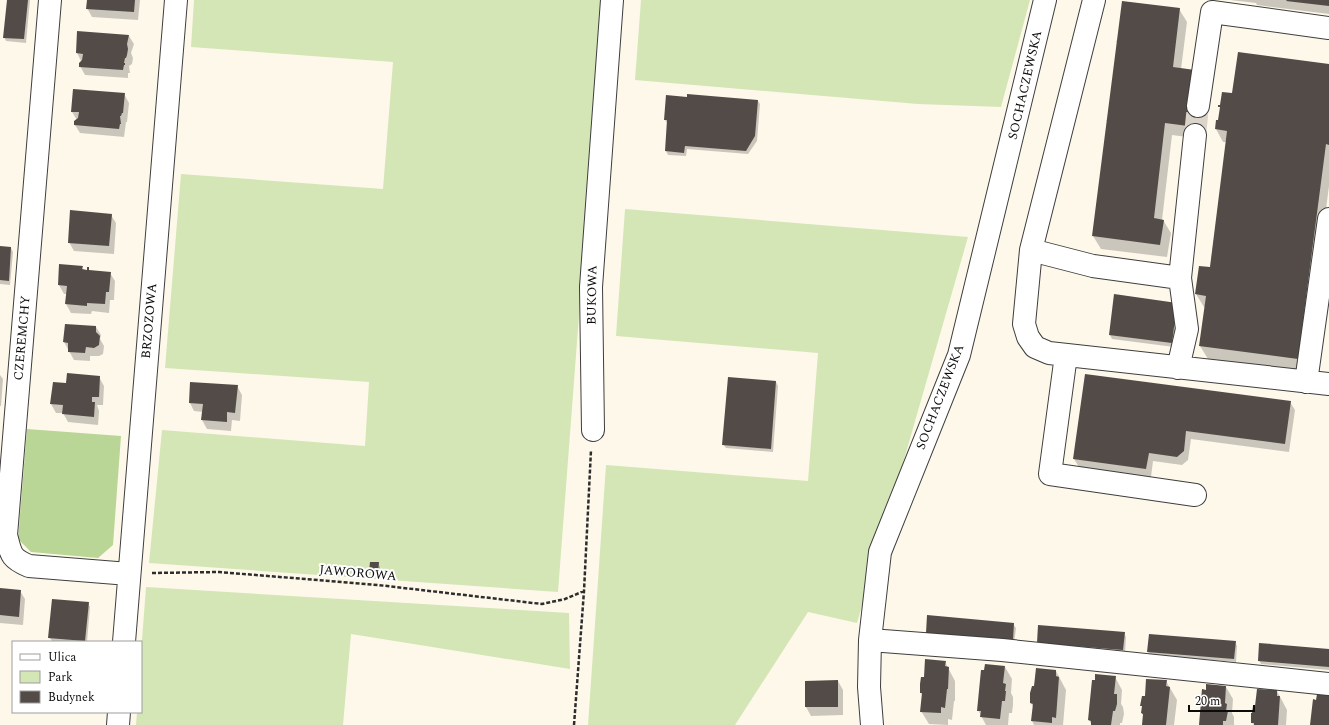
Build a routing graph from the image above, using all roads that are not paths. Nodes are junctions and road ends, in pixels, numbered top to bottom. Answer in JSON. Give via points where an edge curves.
{"nodes":[{"id":1,"x":50,"y":0,"type":"edge"},
{"id":2,"x":176,"y":0,"type":"edge"},
{"id":3,"x":612,"y":0,"type":"edge"},
{"id":4,"x":1045,"y":0,"type":"edge"},
{"id":5,"x":1094,"y":0,"type":"edge"},
{"id":6,"x":1329,"y":28,"type":"edge"},
{"id":7,"x":1198,"y":106,"type":"tunnel mouth"},
{"id":8,"x":1195,"y":135,"type":"tunnel mouth"},
{"id":9,"x":1329,"y":219,"type":"edge"},
{"id":10,"x":1031,"y":250,"type":"junction"},
{"id":11,"x":1180,"y":278,"type":"junction"},
{"id":12,"x":1323,"y":305,"type":"edge"},
{"id":13,"x":1066,"y":355,"type":"junction"},
{"id":14,"x":1178,"y":368,"type":"junction"},
{"id":15,"x":1306,"y":382,"type":"junction"},
{"id":16,"x":1329,"y":384,"type":"edge"},
{"id":17,"x":593,"y":430,"type":"road end"},
{"id":18,"x":1195,"y":495,"type":"dead end"},
{"id":19,"x":128,"y":574,"type":"junction"},
{"id":20,"x":870,"y":640,"type":"junction"},
{"id":21,"x":124,"y":641,"type":"edge"},
{"id":22,"x":1329,"y":684,"type":"edge"},
{"id":23,"x":119,"y":713,"type":"edge"},
{"id":24,"x":118,"y":725,"type":"edge"},
{"id":25,"x":872,"y":725,"type":"edge"}],
"edges":[{"from":1,"to":19,"type":"street","name":"CZEREMCHY","via":[[6,535],[12,556],[29,566]]},
{"from":2,"to":19,"type":"street","name":"BRZOZOWA"},
{"from":3,"to":17,"type":"street","name":"BUKOWA","via":[[591,287]]},
{"from":4,"to":20,"type":"street","name":"SOCHACZEWSKA","via":[[959,355],[880,552]]},
{"from":5,"to":10,"type":"street"},
{"from":6,"to":7,"type":"street","via":[[1212,12]]},
{"from":8,"to":11,"type":"street"},
{"from":9,"to":12,"type":"street"},
{"from":10,"to":11,"type":"street","via":[[1093,266]]},
{"from":10,"to":13,"type":"street","via":[[1024,324],[1028,337],[1035,347],[1049,353]]},
{"from":11,"to":14,"type":"street","via":[[1187,329]]},
{"from":12,"to":15,"type":"street"},
{"from":13,"to":14,"type":"street"},
{"from":13,"to":18,"type":"street","via":[[1050,474]]},
{"from":14,"to":15,"type":"street"},
{"from":15,"to":16,"type":"street"},
{"from":19,"to":21,"type":"street","name":"BRZOZOWA"},
{"from":20,"to":22,"type":"street","via":[[1002,650]]},
{"from":20,"to":25,"type":"street","name":"SOCHACZEWSKA","via":[[869,687]]},
{"from":23,"to":24,"type":"street"}]}
